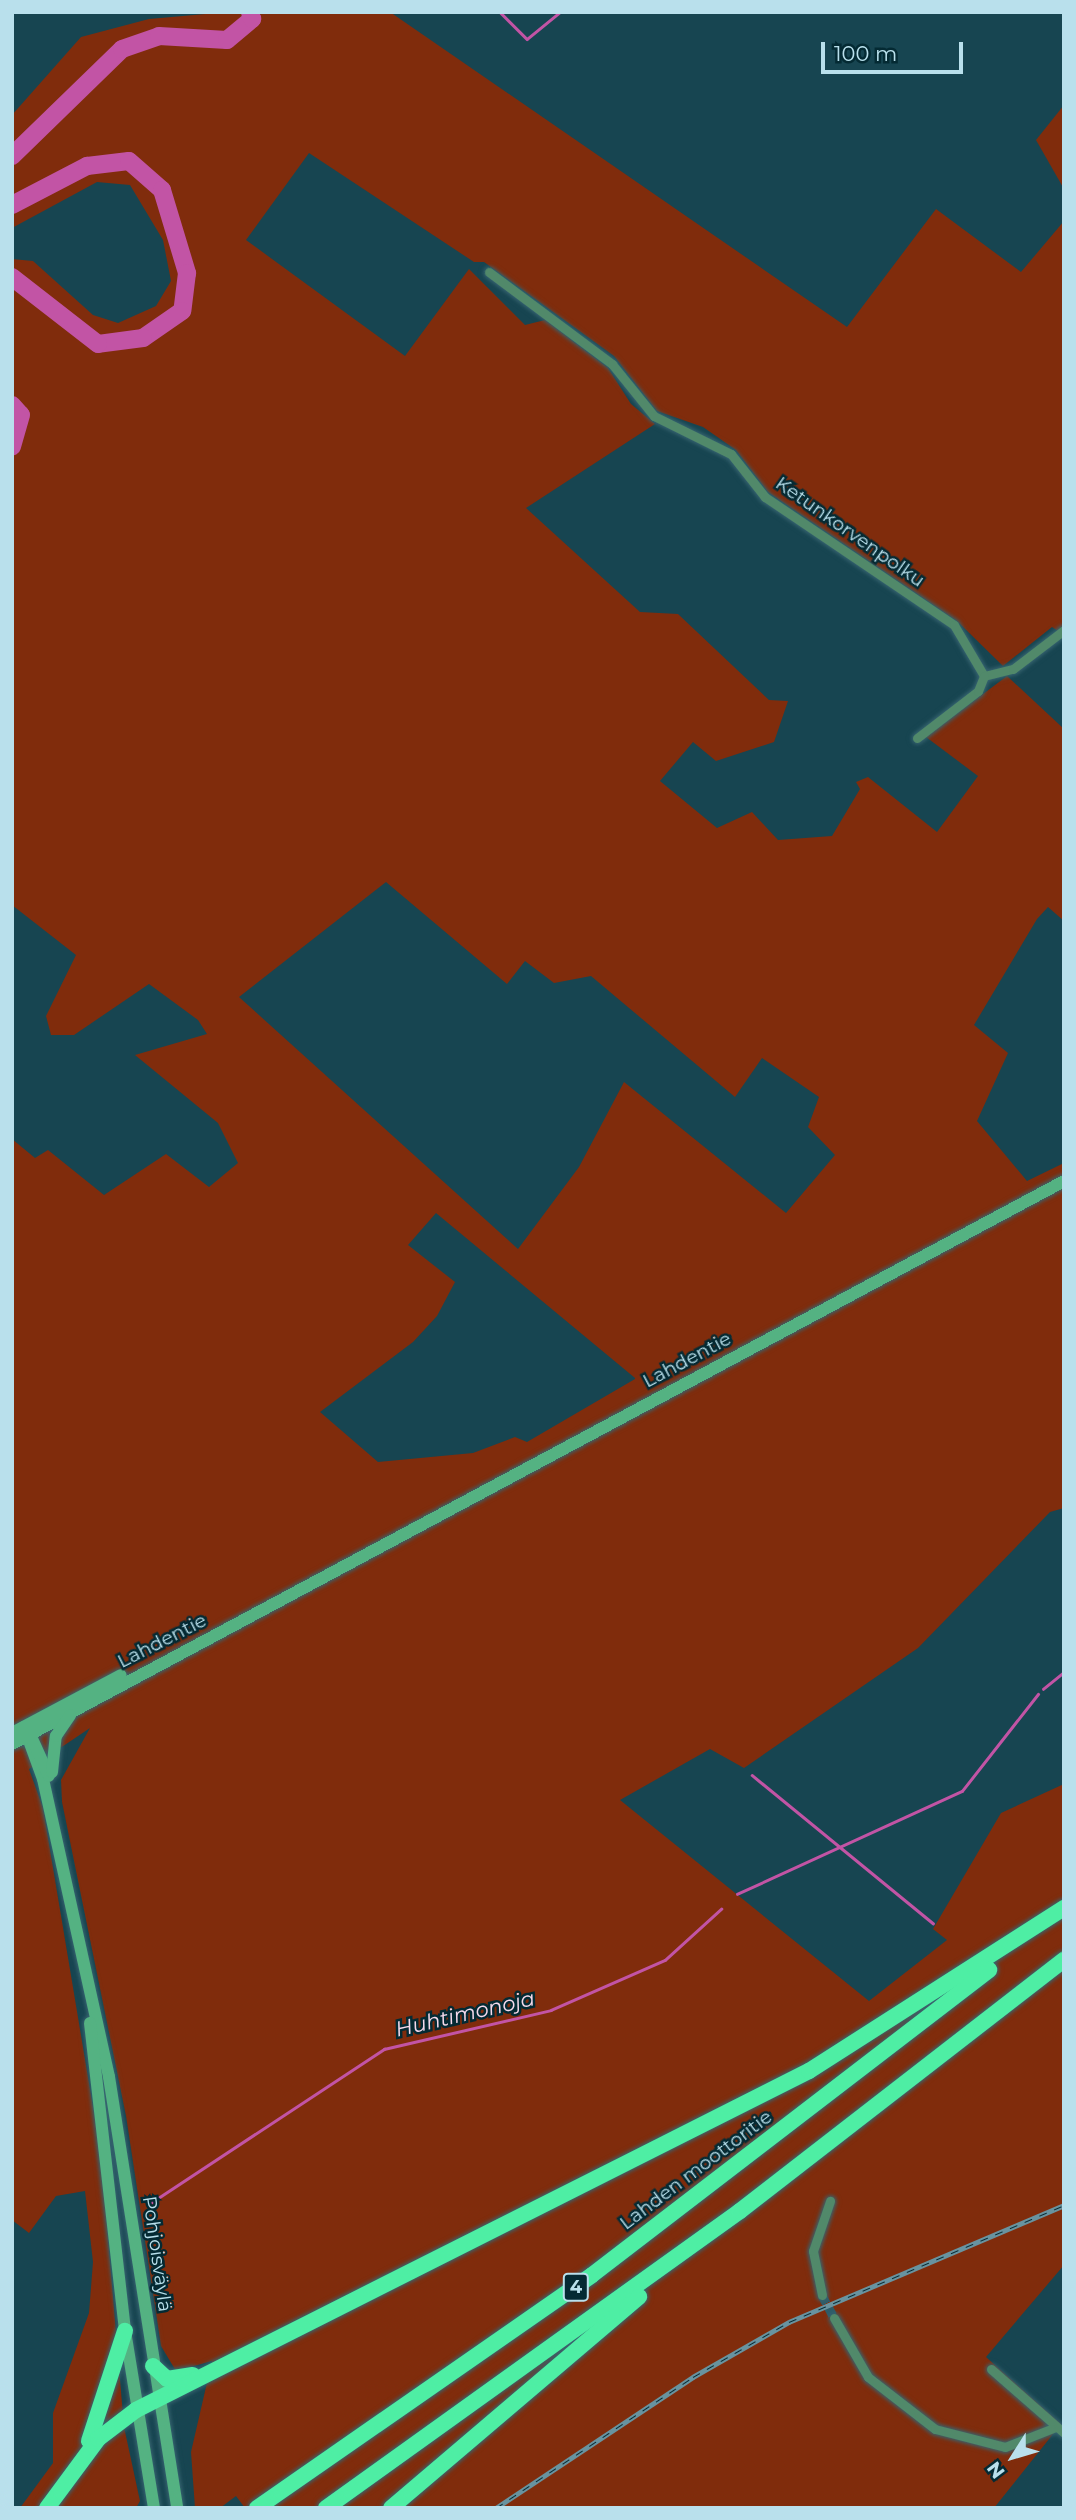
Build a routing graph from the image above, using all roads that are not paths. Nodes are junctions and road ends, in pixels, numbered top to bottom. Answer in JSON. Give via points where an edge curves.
{"nodes":[{"id":1,"x":489,"y":272,"type":"dead end"},
{"id":2,"x":1064,"y":630,"type":"edge"},
{"id":3,"x":984,"y":676,"type":"junction"},
{"id":4,"x":917,"y":738,"type":"dead end"},
{"id":5,"x":1064,"y":1181,"type":"edge"},
{"id":6,"x":329,"y":1574,"type":"junction"},
{"id":7,"x":72,"y":1711,"type":"junction"},
{"id":8,"x":23,"y":1733,"type":"edge"},
{"id":9,"x":12,"y":1744,"type":"edge"},
{"id":10,"x":52,"y":1785,"type":"junction"},
{"id":11,"x":1064,"y":1909,"type":"edge"},
{"id":12,"x":72,"y":1914,"type":"junction"},
{"id":13,"x":1064,"y":1960,"type":"edge"},
{"id":14,"x":90,"y":2009,"type":"junction"},
{"id":15,"x":830,"y":2201,"type":"dead end"},
{"id":16,"x":740,"y":2211,"type":"junction"},
{"id":17,"x":822,"y":2295,"type":"tunnel mouth"},
{"id":18,"x":834,"y":2318,"type":"tunnel mouth"},
{"id":19,"x":125,"y":2331,"type":"junction"},
{"id":20,"x":153,"y":2366,"type":"junction"},
{"id":21,"x":991,"y":2369,"type":"dead end"},
{"id":22,"x":212,"y":2372,"type":"junction"},
{"id":23,"x":158,"y":2399,"type":"junction"},
{"id":24,"x":136,"y":2410,"type":"junction"},
{"id":25,"x":1060,"y":2430,"type":"edge"},
{"id":26,"x":67,"y":2479,"type":"junction"},
{"id":27,"x":47,"y":2508,"type":"edge"},
{"id":28,"x":154,"y":2508,"type":"edge"},
{"id":29,"x":177,"y":2508,"type":"edge"},
{"id":30,"x":257,"y":2508,"type":"edge"},
{"id":31,"x":326,"y":2508,"type":"edge"},
{"id":32,"x":391,"y":2508,"type":"edge"}],
"edges":[{"from":1,"to":3,"type":"street","name":"Ketunkorvenpolku","via":[[612,364],[654,416],[731,454],[765,497],[954,625]]},
{"from":2,"to":3,"type":"street","via":[[1013,669]]},
{"from":3,"to":4,"type":"street","via":[[978,691]]},
{"from":5,"to":6,"type":"main road","name":"Lahdentie"},
{"from":6,"to":7,"type":"main road","name":"Lahdentie"},
{"from":6,"to":8,"type":"main road","name":"Lahdentie"},
{"from":7,"to":8,"type":"main road","name":"Lahdentie"},
{"from":7,"to":10,"type":"main road","name":"Pohjoisväylä","via":[[54,1742]]},
{"from":8,"to":9,"type":"main road","name":"Lahdentie"},
{"from":8,"to":10,"type":"main road","name":"Pohjoisväylä"},
{"from":8,"to":12,"type":"main road","name":"Pohjoisväylä","via":[[43,1779]]},
{"from":10,"to":12,"type":"main road","name":"Pohjoisväylä"},
{"from":11,"to":22,"type":"highway","via":[[810,2071]]},
{"from":11,"to":30,"type":"highway","name":"Lahden moottoritie","number":"4","via":[[716,2182]]},
{"from":12,"to":14,"type":"main road","name":"Pohjoisväylä"},
{"from":13,"to":16,"type":"highway","number":"4"},
{"from":14,"to":19,"type":"main road","name":"Pohjoisväylä"},
{"from":14,"to":20,"type":"main road","name":"Pohjoisväylä","via":[[118,2120]]},
{"from":15,"to":17,"type":"street","via":[[813,2251]]},
{"from":16,"to":31,"type":"highway","number":"4"},
{"from":16,"to":32,"type":"highway"},
{"from":18,"to":25,"type":"street","via":[[868,2377],[935,2429],[1005,2447]]},
{"from":19,"to":24,"type":"main road","name":"Pohjoisväylä"},
{"from":19,"to":26,"type":"highway","via":[[104,2412]]},
{"from":20,"to":22,"type":"highway","via":[[181,2381]]},
{"from":20,"to":23,"type":"main road","name":"Pohjoisväylä"},
{"from":21,"to":25,"type":"street"},
{"from":22,"to":23,"type":"highway"},
{"from":23,"to":24,"type":"highway"},
{"from":23,"to":29,"type":"main road","name":"Pohjoisväylä"},
{"from":24,"to":26,"type":"highway","via":[[98,2439]]},
{"from":24,"to":28,"type":"main road","name":"Pohjoisväylä"},
{"from":26,"to":27,"type":"highway"}]}
